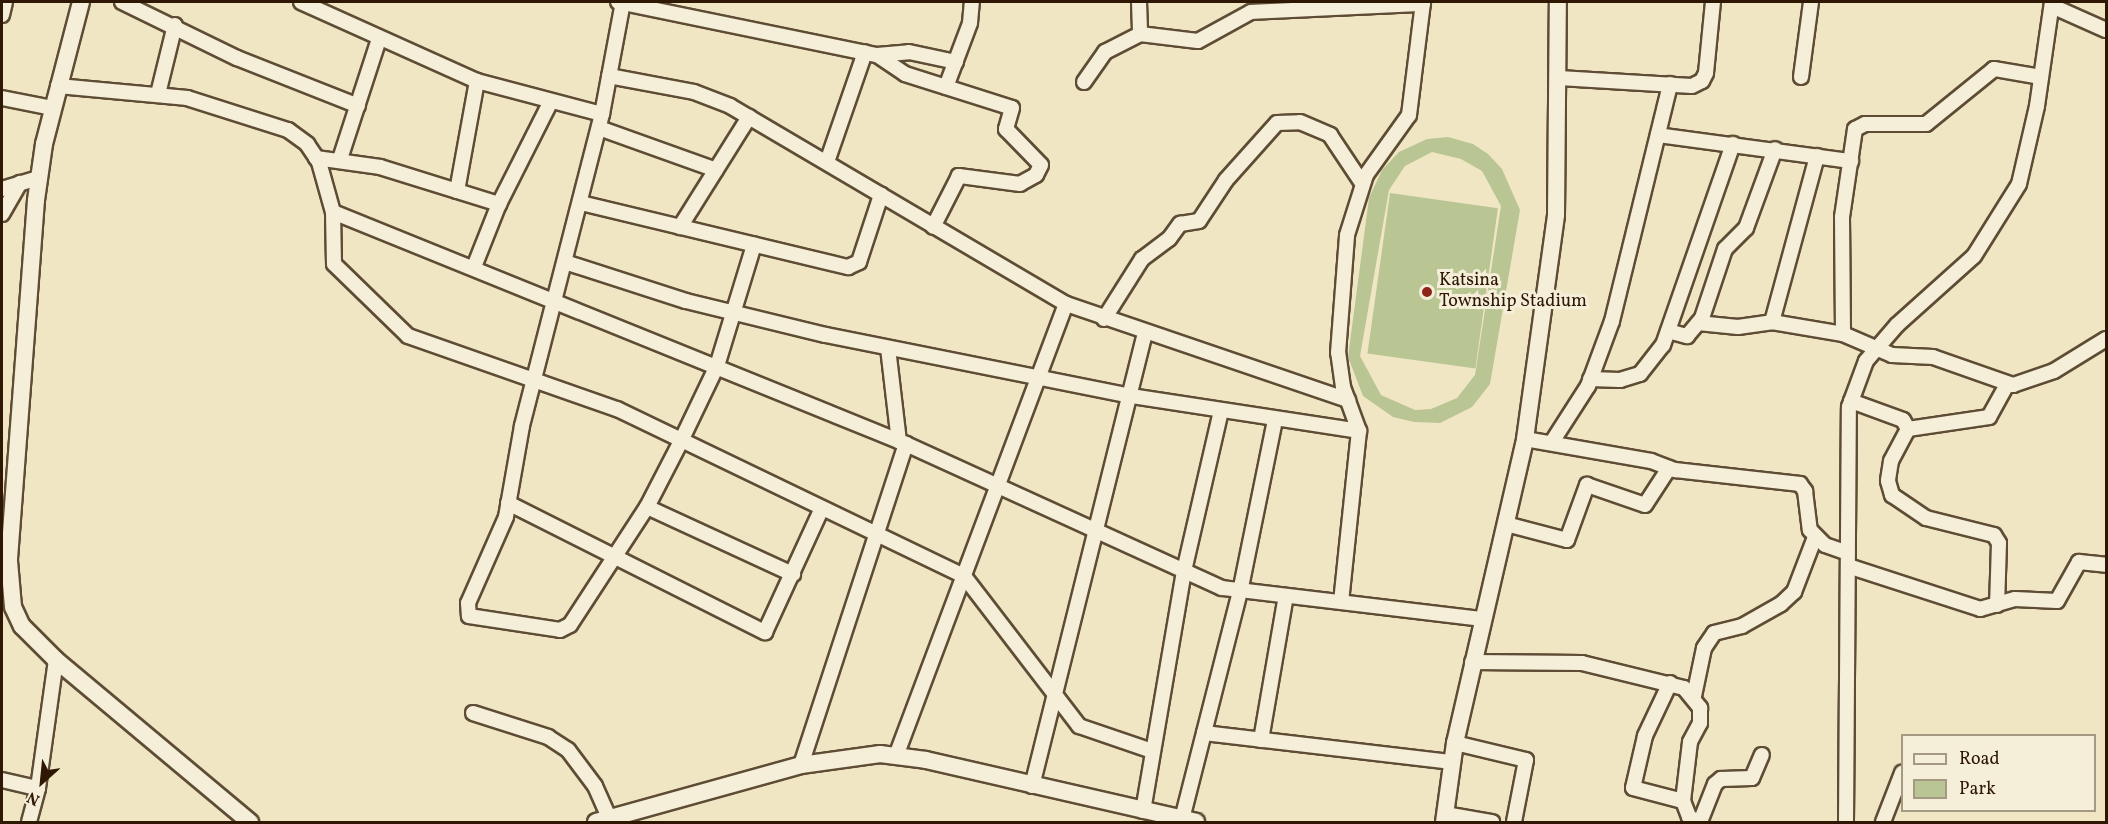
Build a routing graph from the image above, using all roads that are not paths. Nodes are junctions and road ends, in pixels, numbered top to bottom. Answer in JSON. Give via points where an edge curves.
{"nodes":[{"id":1,"x":5,"y":2,"type":"edge"},
{"id":2,"x":81,"y":2,"type":"edge"},
{"id":3,"x":122,"y":2,"type":"edge"},
{"id":4,"x":301,"y":2,"type":"edge"},
{"id":5,"x":621,"y":2,"type":"edge"},
{"id":6,"x":972,"y":2,"type":"edge"},
{"id":7,"x":1139,"y":2,"type":"edge"},
{"id":8,"x":1558,"y":2,"type":"edge"},
{"id":9,"x":1713,"y":2,"type":"edge"},
{"id":10,"x":1811,"y":2,"type":"edge"},
{"id":11,"x":1423,"y":3,"type":"edge"},
{"id":12,"x":2052,"y":4,"type":"edge"},
{"id":13,"x":2,"y":15,"type":"edge"},
{"id":14,"x":175,"y":25,"type":"junction"},
{"id":15,"x":2106,"y":30,"type":"edge"},
{"id":16,"x":1140,"y":34,"type":"junction"},
{"id":17,"x":379,"y":39,"type":"junction"},
{"id":18,"x":871,"y":54,"type":"junction"},
{"id":19,"x":956,"y":62,"type":"junction"},
{"id":20,"x":609,"y":75,"type":"junction"},
{"id":21,"x":1801,"y":77,"type":"dead end"},
{"id":22,"x":2042,"y":77,"type":"junction"},
{"id":23,"x":1559,"y":78,"type":"junction"},
{"id":24,"x":477,"y":81,"type":"junction"},
{"id":25,"x":1084,"y":82,"type":"dead end"},
{"id":26,"x":1670,"y":84,"type":"junction"},
{"id":27,"x":58,"y":86,"type":"junction"},
{"id":28,"x":946,"y":87,"type":"junction"},
{"id":29,"x":158,"y":94,"type":"junction"},
{"id":30,"x":2,"y":98,"type":"edge"},
{"id":31,"x":550,"y":103,"type":"junction"},
{"id":32,"x":358,"y":106,"type":"junction"},
{"id":33,"x":52,"y":108,"type":"junction"},
{"id":34,"x":749,"y":117,"type":"junction"},
{"id":35,"x":601,"y":121,"type":"junction"},
{"id":36,"x":1658,"y":135,"type":"junction"},
{"id":37,"x":1734,"y":144,"type":"junction"},
{"id":38,"x":1775,"y":149,"type":"junction"},
{"id":39,"x":1817,"y":156,"type":"junction"},
{"id":40,"x":316,"y":158,"type":"junction"},
{"id":41,"x":340,"y":159,"type":"junction"},
{"id":42,"x":1851,"y":161,"type":"junction"},
{"id":43,"x":827,"y":162,"type":"junction"},
{"id":44,"x":716,"y":170,"type":"junction"},
{"id":45,"x":39,"y":178,"type":"junction"},
{"id":46,"x":20,"y":183,"type":"junction"},
{"id":47,"x":1362,"y":183,"type":"junction"},
{"id":48,"x":2,"y":189,"type":"edge"},
{"id":49,"x":457,"y":191,"type":"junction"},
{"id":50,"x":881,"y":195,"type":"junction"},
{"id":51,"x":581,"y":203,"type":"junction"},
{"id":52,"x":499,"y":204,"type":"junction"},
{"id":53,"x":333,"y":212,"type":"junction"},
{"id":54,"x":2,"y":214,"type":"edge"},
{"id":55,"x":680,"y":227,"type":"junction"},
{"id":56,"x":933,"y":227,"type":"junction"},
{"id":57,"x":754,"y":245,"type":"junction"},
{"id":58,"x":565,"y":262,"type":"junction"},
{"id":59,"x":474,"y":267,"type":"junction"},
{"id":60,"x":555,"y":299,"type":"junction"},
{"id":61,"x":1066,"y":304,"type":"junction"},
{"id":62,"x":733,"y":313,"type":"junction"},
{"id":63,"x":1104,"y":319,"type":"junction"},
{"id":64,"x":1772,"y":322,"type":"junction"},
{"id":65,"x":1698,"y":323,"type":"junction"},
{"id":66,"x":1668,"y":331,"type":"junction"},
{"id":67,"x":1145,"y":334,"type":"junction"},
{"id":68,"x":1843,"y":334,"type":"junction"},
{"id":69,"x":2106,"y":339,"type":"edge"},
{"id":70,"x":888,"y":348,"type":"junction"},
{"id":71,"x":1876,"y":349,"type":"junction"},
{"id":72,"x":717,"y":366,"type":"junction"},
{"id":73,"x":535,"y":377,"type":"junction"},
{"id":74,"x":1590,"y":379,"type":"junction"},
{"id":75,"x":1040,"y":380,"type":"junction"},
{"id":76,"x":2007,"y":385,"type":"junction"},
{"id":77,"x":1131,"y":396,"type":"junction"},
{"id":78,"x":1348,"y":400,"type":"junction"},
{"id":79,"x":1851,"y":401,"type":"junction"},
{"id":80,"x":1221,"y":411,"type":"junction"},
{"id":81,"x":1275,"y":420,"type":"junction"},
{"id":82,"x":1908,"y":429,"type":"junction"},
{"id":83,"x":1359,"y":432,"type":"junction"},
{"id":84,"x":1525,"y":439,"type":"junction"},
{"id":85,"x":681,"y":441,"type":"junction"},
{"id":86,"x":1552,"y":442,"type":"junction"},
{"id":87,"x":903,"y":443,"type":"junction"},
{"id":88,"x":1669,"y":468,"type":"junction"},
{"id":89,"x":998,"y":486,"type":"junction"},
{"id":90,"x":508,"y":503,"type":"junction"},
{"id":91,"x":647,"y":507,"type":"junction"},
{"id":92,"x":822,"y":508,"type":"junction"},
{"id":93,"x":1506,"y":524,"type":"junction"},
{"id":94,"x":1095,"y":530,"type":"junction"},
{"id":95,"x":874,"y":534,"type":"junction"},
{"id":96,"x":1815,"y":537,"type":"junction"},
{"id":97,"x":616,"y":556,"type":"junction"},
{"id":98,"x":1848,"y":560,"type":"junction"},
{"id":99,"x":2106,"y":565,"type":"edge"},
{"id":100,"x":1184,"y":571,"type":"junction"},
{"id":101,"x":793,"y":574,"type":"junction"},
{"id":102,"x":964,"y":576,"type":"junction"},
{"id":103,"x":1240,"y":592,"type":"junction"},
{"id":104,"x":1286,"y":596,"type":"junction"},
{"id":105,"x":1341,"y":601,"type":"junction"},
{"id":106,"x":1997,"y":605,"type":"junction"},
{"id":107,"x":7,"y":607,"type":"edge"},
{"id":108,"x":1482,"y":619,"type":"junction"},
{"id":109,"x":56,"y":660,"type":"junction"},
{"id":110,"x":1472,"y":662,"type":"junction"},
{"id":111,"x":1670,"y":683,"type":"junction"},
{"id":112,"x":1054,"y":693,"type":"junction"},
{"id":113,"x":1694,"y":696,"type":"junction"},
{"id":114,"x":473,"y":713,"type":"dead end"},
{"id":115,"x":1204,"y":733,"type":"junction"},
{"id":116,"x":1261,"y":740,"type":"junction"},
{"id":117,"x":1455,"y":743,"type":"junction"},
{"id":118,"x":1152,"y":751,"type":"junction"},
{"id":119,"x":1762,"y":755,"type":"dead end"},
{"id":120,"x":896,"y":756,"type":"junction"},
{"id":121,"x":1452,"y":762,"type":"junction"},
{"id":122,"x":801,"y":765,"type":"junction"},
{"id":123,"x":1901,"y":776,"type":"edge"},
{"id":124,"x":2,"y":780,"type":"edge"},
{"id":125,"x":1032,"y":786,"type":"junction"},
{"id":126,"x":38,"y":788,"type":"junction"},
{"id":127,"x":1683,"y":801,"type":"junction"},
{"id":128,"x":1143,"y":811,"type":"junction"},
{"id":129,"x":1445,"y":818,"type":"edge"},
{"id":130,"x":602,"y":820,"type":"edge"},
{"id":131,"x":1178,"y":820,"type":"edge"},
{"id":132,"x":29,"y":822,"type":"edge"},
{"id":133,"x":250,"y":822,"type":"edge"},
{"id":134,"x":1492,"y":822,"type":"edge"},
{"id":135,"x":1514,"y":822,"type":"edge"},
{"id":136,"x":1696,"y":822,"type":"edge"},
{"id":137,"x":1846,"y":822,"type":"edge"},
{"id":138,"x":1883,"y":822,"type":"edge"}],
"edges":[{"from":1,"to":13,"type":"street"},
{"from":2,"to":27,"type":"street"},
{"from":3,"to":14,"type":"street"},
{"from":4,"to":17,"type":"street"},
{"from":5,"to":18,"type":"street"},
{"from":5,"to":20,"type":"street"},
{"from":6,"to":19,"type":"street","via":[[970,23]]},
{"from":7,"to":16,"type":"street"},
{"from":8,"to":23,"type":"street"},
{"from":9,"to":26,"type":"street","via":[[1706,74],[1692,86]]},
{"from":10,"to":21,"type":"street"},
{"from":11,"to":16,"type":"street","via":[[1251,12],[1198,41]]},
{"from":11,"to":47,"type":"street","via":[[1409,116]]},
{"from":12,"to":15,"type":"street"},
{"from":12,"to":22,"type":"street"},
{"from":14,"to":29,"type":"street"},
{"from":14,"to":32,"type":"street","via":[[237,58]]},
{"from":16,"to":25,"type":"street","via":[[1105,52]]},
{"from":17,"to":24,"type":"street"},
{"from":17,"to":32,"type":"street"},
{"from":18,"to":19,"type":"street","via":[[909,52]]},
{"from":18,"to":28,"type":"street","via":[[905,74]]},
{"from":18,"to":43,"type":"street"},
{"from":19,"to":28,"type":"street"},
{"from":20,"to":34,"type":"street","via":[[694,92]]},
{"from":20,"to":35,"type":"street"},
{"from":22,"to":42,"type":"street","via":[[1994,69],[1926,124],[1859,126],[1854,133]]},
{"from":22,"to":71,"type":"street","via":[[2019,184],[1974,256]]},
{"from":23,"to":26,"type":"street"},
{"from":23,"to":84,"type":"street","via":[[1556,215]]},
{"from":24,"to":31,"type":"street"},
{"from":24,"to":49,"type":"street"},
{"from":26,"to":36,"type":"street"},
{"from":27,"to":29,"type":"street"},
{"from":27,"to":33,"type":"street"},
{"from":28,"to":56,"type":"street","via":[[1012,108],[1006,129],[1041,165],[1036,175],[1020,184],[959,176]]},
{"from":29,"to":40,"type":"street","via":[[187,98],[266,121],[307,144]]},
{"from":30,"to":33,"type":"street"},
{"from":31,"to":35,"type":"street"},
{"from":31,"to":52,"type":"street"},
{"from":32,"to":41,"type":"street"},
{"from":33,"to":45,"type":"street"},
{"from":34,"to":43,"type":"street"},
{"from":34,"to":44,"type":"street"},
{"from":35,"to":44,"type":"street"},
{"from":35,"to":51,"type":"street"},
{"from":36,"to":37,"type":"street"},
{"from":36,"to":74,"type":"street","via":[[1628,266]]},
{"from":37,"to":38,"type":"street"},
{"from":37,"to":66,"type":"street"},
{"from":38,"to":39,"type":"street"},
{"from":38,"to":65,"type":"street","via":[[1746,228],[1725,249]]},
{"from":39,"to":42,"type":"street"},
{"from":39,"to":64,"type":"street"},
{"from":40,"to":41,"type":"street"},
{"from":40,"to":53,"type":"street"},
{"from":41,"to":49,"type":"street"},
{"from":42,"to":68,"type":"street","via":[[1842,217]]},
{"from":43,"to":50,"type":"street"},
{"from":44,"to":55,"type":"street"},
{"from":45,"to":46,"type":"street"},
{"from":45,"to":107,"type":"street"},
{"from":46,"to":48,"type":"street"},
{"from":46,"to":54,"type":"street"},
{"from":47,"to":63,"type":"street","via":[[1330,135],[1300,122],[1277,123],[1226,180],[1199,221],[1180,224],[1169,239],[1142,259]]},
{"from":47,"to":78,"type":"street","via":[[1347,235],[1337,330],[1339,371]]},
{"from":49,"to":52,"type":"street"},
{"from":50,"to":56,"type":"street"},
{"from":50,"to":57,"type":"street","via":[[855,266]]},
{"from":51,"to":55,"type":"street"},
{"from":51,"to":58,"type":"street"},
{"from":52,"to":59,"type":"street"},
{"from":53,"to":59,"type":"street"},
{"from":53,"to":73,"type":"street","via":[[334,264],[393,324],[425,345]]},
{"from":55,"to":57,"type":"street"},
{"from":56,"to":61,"type":"street"},
{"from":57,"to":62,"type":"street"},
{"from":58,"to":60,"type":"street"},
{"from":58,"to":62,"type":"street"},
{"from":59,"to":60,"type":"street"},
{"from":60,"to":72,"type":"street"},
{"from":60,"to":73,"type":"street"},
{"from":61,"to":63,"type":"street"},
{"from":61,"to":75,"type":"street"},
{"from":62,"to":70,"type":"street"},
{"from":62,"to":72,"type":"street"},
{"from":63,"to":67,"type":"street"},
{"from":64,"to":65,"type":"street","via":[[1738,327]]},
{"from":64,"to":68,"type":"street"},
{"from":65,"to":66,"type":"street","via":[[1684,337]]},
{"from":66,"to":74,"type":"street","via":[[1652,362],[1640,374],[1620,381]]},
{"from":67,"to":77,"type":"street"},
{"from":67,"to":78,"type":"street"},
{"from":68,"to":71,"type":"street"},
{"from":69,"to":76,"type":"street","via":[[2054,371]]},
{"from":70,"to":75,"type":"street"},
{"from":70,"to":87,"type":"street"},
{"from":71,"to":76,"type":"street","via":[[1940,358]]},
{"from":71,"to":79,"type":"street","via":[[1866,361]]},
{"from":72,"to":85,"type":"street"},
{"from":72,"to":87,"type":"street"},
{"from":73,"to":85,"type":"street","via":[[617,409]]},
{"from":73,"to":90,"type":"street"},
{"from":74,"to":86,"type":"street"},
{"from":75,"to":77,"type":"street"},
{"from":75,"to":89,"type":"street"},
{"from":76,"to":82,"type":"street","via":[[1989,417]]},
{"from":77,"to":80,"type":"street"},
{"from":77,"to":94,"type":"street"},
{"from":78,"to":83,"type":"street"},
{"from":79,"to":82,"type":"street","via":[[1903,420]]},
{"from":79,"to":98,"type":"street"},
{"from":80,"to":81,"type":"street"},
{"from":80,"to":100,"type":"street"},
{"from":81,"to":83,"type":"street"},
{"from":81,"to":103,"type":"street"},
{"from":82,"to":106,"type":"street","via":[[1891,460],[1888,480],[1892,495],[1926,518],[1994,535],[1999,543]]},
{"from":83,"to":105,"type":"street"},
{"from":84,"to":86,"type":"street"},
{"from":84,"to":93,"type":"street"},
{"from":85,"to":91,"type":"street"},
{"from":85,"to":92,"type":"street"},
{"from":86,"to":88,"type":"street"},
{"from":87,"to":89,"type":"street"},
{"from":87,"to":95,"type":"street"},
{"from":88,"to":93,"type":"street","via":[[1645,505],[1587,485],[1567,540]]},
{"from":88,"to":96,"type":"street","via":[[1800,484]]},
{"from":89,"to":94,"type":"street"},
{"from":89,"to":102,"type":"street"},
{"from":90,"to":97,"type":"street"},
{"from":90,"to":97,"type":"street","via":[[468,603],[469,616],[565,628]]},
{"from":91,"to":97,"type":"street"},
{"from":91,"to":101,"type":"street"},
{"from":92,"to":95,"type":"street"},
{"from":92,"to":101,"type":"street"},
{"from":93,"to":108,"type":"street"},
{"from":94,"to":100,"type":"street"},
{"from":94,"to":112,"type":"street"},
{"from":95,"to":102,"type":"street"},
{"from":95,"to":122,"type":"street"},
{"from":96,"to":98,"type":"street"},
{"from":96,"to":113,"type":"street","via":[[1794,592],[1742,626],[1714,633],[1704,648]]},
{"from":97,"to":101,"type":"street","via":[[765,632]]},
{"from":98,"to":106,"type":"street","via":[[1947,602],[1980,609]]},
{"from":98,"to":137,"type":"street"},
{"from":99,"to":106,"type":"street","via":[[2079,562],[2057,601],[2015,599]]},
{"from":100,"to":103,"type":"street"},
{"from":100,"to":118,"type":"street"},
{"from":102,"to":112,"type":"street"},
{"from":102,"to":120,"type":"street"},
{"from":103,"to":104,"type":"street"},
{"from":103,"to":115,"type":"street"},
{"from":104,"to":105,"type":"street"},
{"from":104,"to":116,"type":"street"},
{"from":105,"to":108,"type":"street"},
{"from":107,"to":109,"type":"street"},
{"from":108,"to":110,"type":"street"},
{"from":109,"to":126,"type":"street"},
{"from":109,"to":133,"type":"street"},
{"from":110,"to":111,"type":"street","via":[[1582,663]]},
{"from":110,"to":117,"type":"street"},
{"from":111,"to":113,"type":"street"},
{"from":111,"to":127,"type":"street","via":[[1645,736],[1633,788]]},
{"from":112,"to":118,"type":"street","via":[[1085,730]]},
{"from":112,"to":125,"type":"street"},
{"from":113,"to":127,"type":"street","via":[[1700,723],[1690,742]]},
{"from":114,"to":130,"type":"street","via":[[548,737],[568,750],[595,786]]},
{"from":115,"to":116,"type":"street"},
{"from":115,"to":131,"type":"street"},
{"from":116,"to":121,"type":"street"},
{"from":117,"to":121,"type":"street"},
{"from":117,"to":135,"type":"street","via":[[1526,760]]},
{"from":118,"to":128,"type":"street"},
{"from":119,"to":136,"type":"street","via":[[1752,778],[1721,779],[1715,784]]},
{"from":120,"to":122,"type":"street","via":[[856,755]]},
{"from":120,"to":125,"type":"street"},
{"from":121,"to":129,"type":"street"},
{"from":122,"to":130,"type":"street"},
{"from":123,"to":138,"type":"street"},
{"from":124,"to":126,"type":"street"},
{"from":125,"to":128,"type":"street"},
{"from":126,"to":132,"type":"street"},
{"from":127,"to":136,"type":"street"},
{"from":128,"to":131,"type":"street"},
{"from":129,"to":134,"type":"street"}]}
